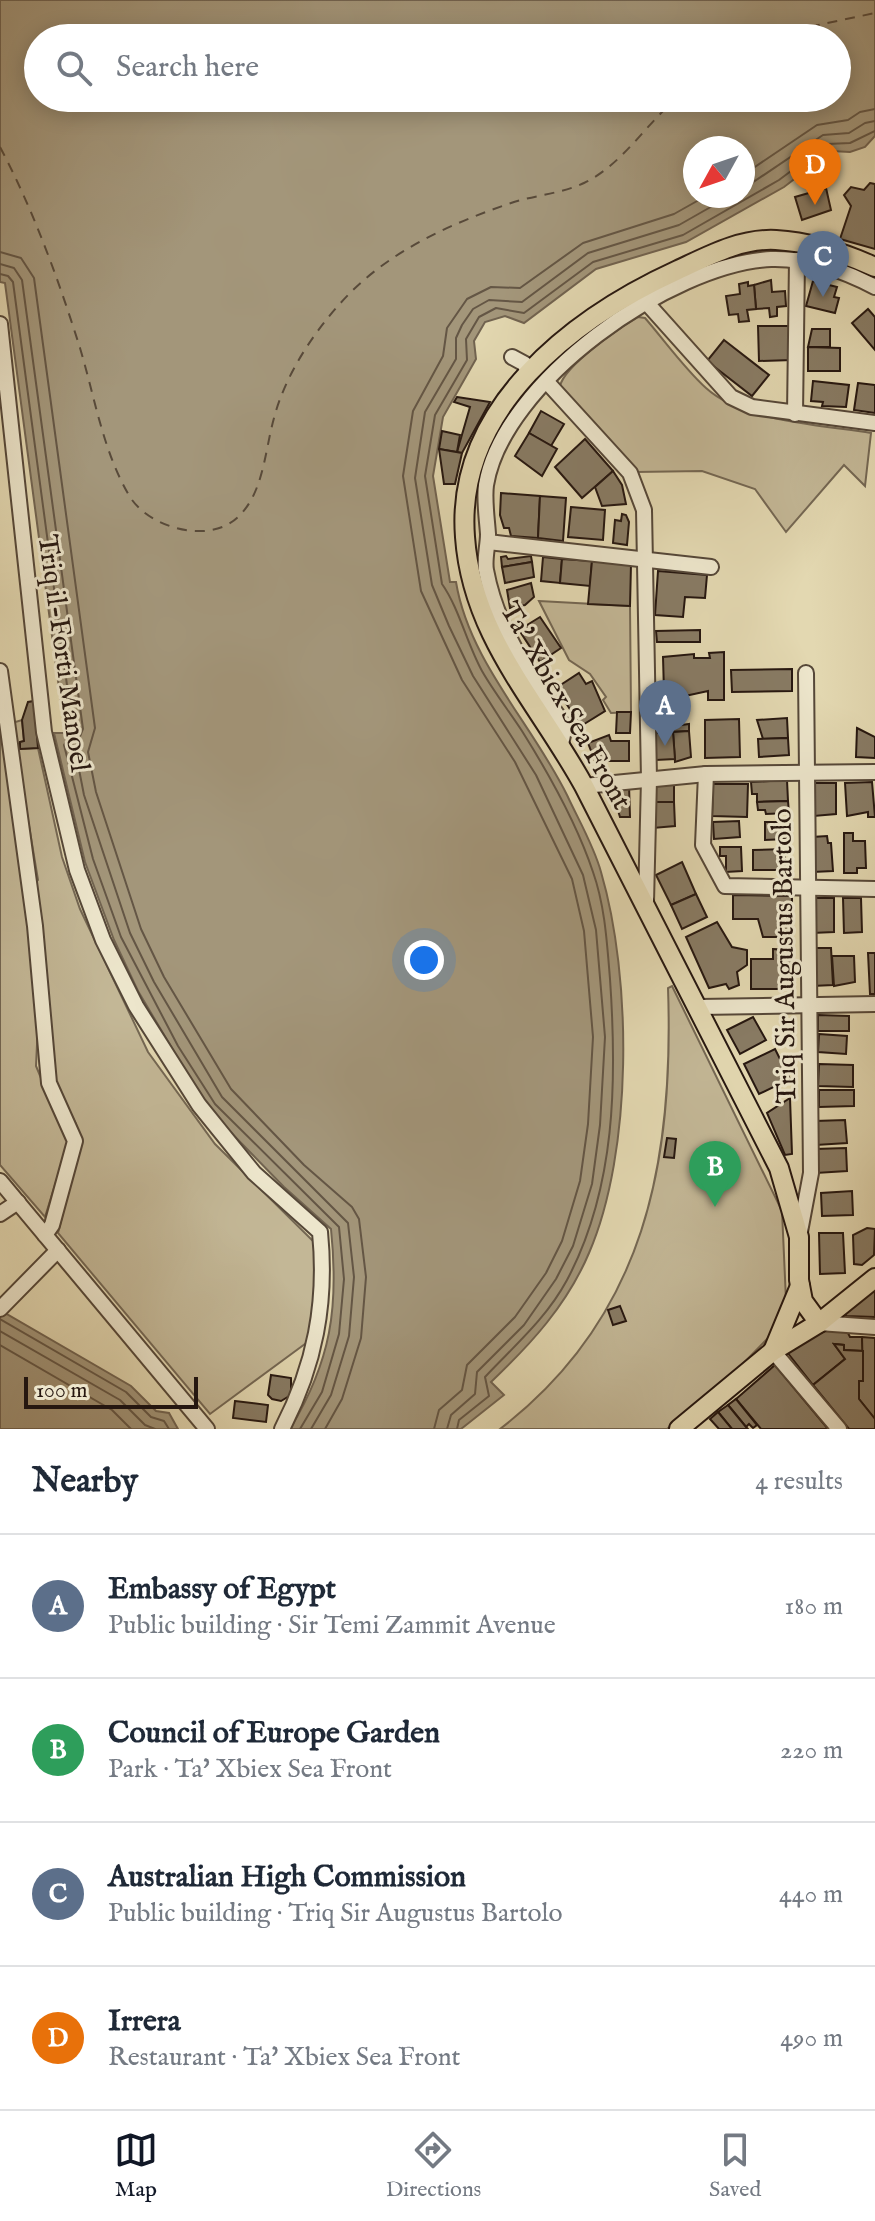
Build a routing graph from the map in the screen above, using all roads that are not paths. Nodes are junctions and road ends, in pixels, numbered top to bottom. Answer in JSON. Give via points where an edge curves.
{"nodes":[{"id":1,"x":797,"y":260,"type":"junction"},
{"id":2,"x":875,"y":267,"type":"edge"},
{"id":3,"x":875,"y":287,"type":"edge"},
{"id":4,"x":646,"y":302,"type":"junction"},
{"id":5,"x":0,"y":324,"type":"edge"},
{"id":6,"x":512,"y":357,"type":"dead end"},
{"id":7,"x":528,"y":375,"type":"junction"},
{"id":8,"x":547,"y":382,"type":"junction"},
{"id":9,"x":795,"y":414,"type":"junction"},
{"id":10,"x":875,"y":423,"type":"edge"},
{"id":11,"x":488,"y":542,"type":"junction"},
{"id":12,"x":646,"y":560,"type":"junction"},
{"id":13,"x":711,"y":567,"type":"dead end"},
{"id":14,"x":0,"y":671,"type":"edge"},
{"id":15,"x":806,"y":673,"type":"dead end"},
{"id":16,"x":561,"y":744,"type":"junction"},
{"id":17,"x":806,"y":772,"type":"junction"},
{"id":18,"x":875,"y":772,"type":"edge"},
{"id":19,"x":706,"y":774,"type":"junction"},
{"id":20,"x":649,"y":779,"type":"junction"},
{"id":21,"x":584,"y":786,"type":"junction"},
{"id":22,"x":808,"y":887,"type":"junction"},
{"id":23,"x":875,"y":889,"type":"edge"},
{"id":24,"x":646,"y":902,"type":"junction"},
{"id":25,"x":875,"y":1004,"type":"edge"},
{"id":26,"x":812,"y":1006,"type":"junction"},
{"id":27,"x":699,"y":1007,"type":"junction"},
{"id":28,"x":0,"y":1181,"type":"edge"},
{"id":29,"x":18,"y":1202,"type":"junction"},
{"id":30,"x":0,"y":1214,"type":"edge"},
{"id":31,"x":45,"y":1235,"type":"junction"},
{"id":32,"x":799,"y":1237,"type":"junction"},
{"id":33,"x":58,"y":1250,"type":"junction"},
{"id":34,"x":875,"y":1278,"type":"edge"},
{"id":35,"x":800,"y":1286,"type":"junction"},
{"id":36,"x":0,"y":1309,"type":"edge"},
{"id":37,"x":819,"y":1323,"type":"junction"},
{"id":38,"x":875,"y":1327,"type":"edge"},
{"id":39,"x":773,"y":1351,"type":"junction"},
{"id":40,"x":207,"y":1429,"type":"edge"},
{"id":41,"x":282,"y":1429,"type":"edge"},
{"id":42,"x":679,"y":1429,"type":"edge"},
{"id":43,"x":839,"y":1429,"type":"edge"}],
"edges":[{"from":1,"to":3,"type":"street","via":[[827,266]]},
{"from":1,"to":4,"type":"street","via":[[742,265]]},
{"from":1,"to":9,"type":"street"},
{"from":2,"to":7,"type":"main road","name":"Ta' Xbiex Sea Front","via":[[843,252],[775,240],[727,248],[636,289],[550,350]]},
{"from":4,"to":8,"type":"street","via":[[599,332]]},
{"from":4,"to":9,"type":"street","via":[[731,397],[752,407]]},
{"from":5,"to":41,"type":"street","name":"Triq il-Forti Manoel","via":[[44,732],[77,870],[103,940],[136,1006],[199,1105],[254,1173],[320,1232],[325,1279],[320,1320],[309,1371]]},
{"from":6,"to":7,"type":"street","via":[[525,364]]},
{"from":7,"to":16,"type":"main road","name":"Ta' Xbiex Sea Front","via":[[481,441],[466,491],[464,534],[477,605],[488,632]]},
{"from":8,"to":11,"type":"street","via":[[500,444],[486,486]]},
{"from":8,"to":12,"type":"street","via":[[630,473],[644,510]]},
{"from":9,"to":10,"type":"street"},
{"from":11,"to":12,"type":"street"},
{"from":11,"to":16,"type":"street","via":[[485,567],[502,624],[565,726]]},
{"from":12,"to":13,"type":"street"},
{"from":12,"to":20,"type":"street"},
{"from":14,"to":31,"type":"street","via":[[35,926],[49,1083],[75,1141]]},
{"from":15,"to":17,"type":"street","name":"Triq Sir Augustus Bartolo"},
{"from":16,"to":21,"type":"main road","name":"Ta' Xbiex Sea Front"},
{"from":17,"to":18,"type":"street"},
{"from":17,"to":19,"type":"street"},
{"from":17,"to":22,"type":"street","name":"Triq Sir Augustus Bartolo"},
{"from":19,"to":20,"type":"street"},
{"from":19,"to":22,"type":"street","via":[[703,845],[722,882],[732,887]]},
{"from":20,"to":21,"type":"street"},
{"from":20,"to":24,"type":"street"},
{"from":21,"to":24,"type":"main road","name":"Ta' Xbiex Sea Front"},
{"from":22,"to":23,"type":"street"},
{"from":22,"to":26,"type":"street","name":"Triq Sir Augustus Bartolo"},
{"from":24,"to":27,"type":"main road","name":"Ta' Xbiex Sea Front"},
{"from":25,"to":26,"type":"street"},
{"from":26,"to":27,"type":"street"},
{"from":26,"to":32,"type":"street","name":"Triq Sir Augustus Bartolo","via":[[811,1173]]},
{"from":27,"to":32,"type":"main road","name":"Ta' Xbiex Sea Front","via":[[779,1168]]},
{"from":28,"to":29,"type":"street"},
{"from":29,"to":30,"type":"street"},
{"from":29,"to":31,"type":"street"},
{"from":31,"to":33,"type":"street"},
{"from":32,"to":35,"type":"main road","name":"Ta' Xbiex Sea Front"},
{"from":33,"to":36,"type":"street"},
{"from":33,"to":40,"type":"street"},
{"from":34,"to":37,"type":"main road"},
{"from":35,"to":37,"type":"main road","name":"Ta' Xbiex Sea Front","via":[[803,1301]]},
{"from":35,"to":39,"type":"main road","name":"Ta' Xbiex Sea Front"},
{"from":37,"to":38,"type":"street"},
{"from":37,"to":39,"type":"main road"},
{"from":39,"to":42,"type":"main road"},
{"from":39,"to":43,"type":"street"}]}
